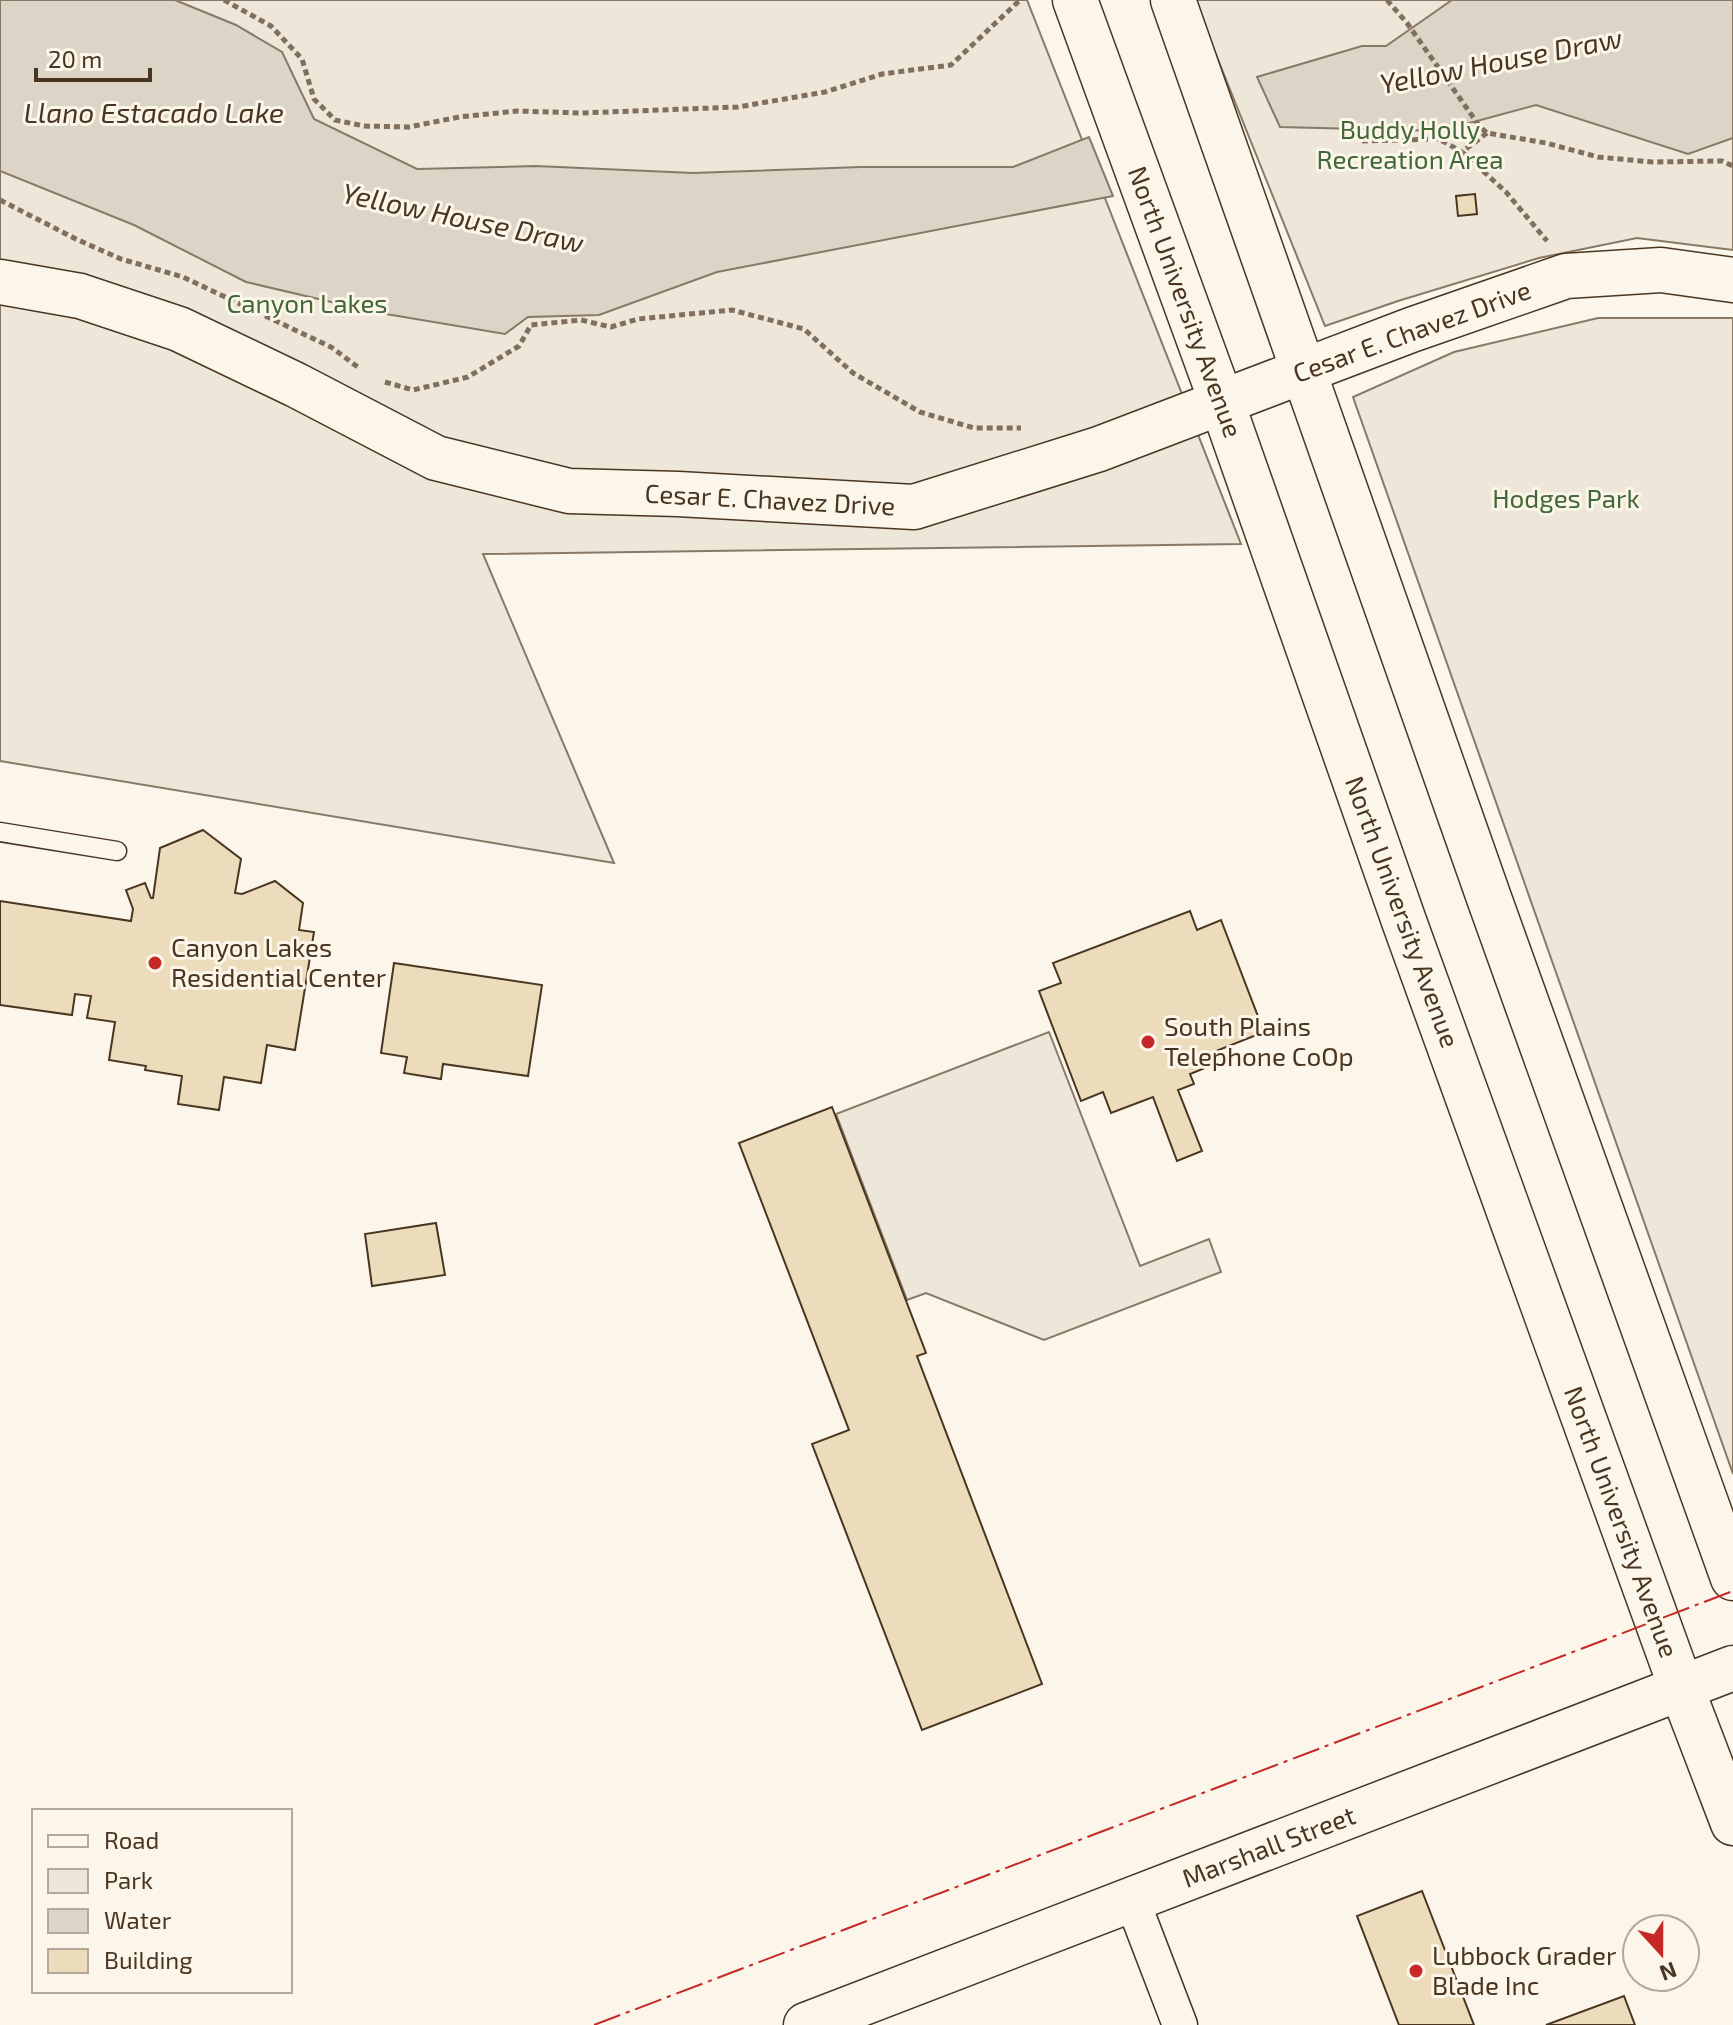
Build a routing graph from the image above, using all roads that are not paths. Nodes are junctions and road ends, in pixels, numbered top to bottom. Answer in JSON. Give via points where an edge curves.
{"nodes":[{"id":1,"x":1075,"y":0,"type":"edge"},
{"id":2,"x":1173,"y":0,"type":"edge"},
{"id":3,"x":1733,"y":280,"type":"edge"},
{"id":4,"x":0,"y":282,"type":"edge"},
{"id":5,"x":1303,"y":372,"type":"junction"},
{"id":6,"x":1222,"y":403,"type":"junction"},
{"id":7,"x":0,"y":832,"type":"edge"},
{"id":8,"x":117,"y":851,"type":"dead end"},
{"id":9,"x":1733,"y":1578,"type":"edge"},
{"id":10,"x":1733,"y":1668,"type":"edge"},
{"id":11,"x":1681,"y":1687,"type":"junction"},
{"id":12,"x":1733,"y":1823,"type":"edge"},
{"id":13,"x":1132,"y":1900,"type":"junction"},
{"id":14,"x":806,"y":2025,"type":"edge"},
{"id":15,"x":1180,"y":2025,"type":"edge"}],
"edges":[{"from":1,"to":6,"type":"main road","name":"North University Avenue"},
{"from":2,"to":5,"type":"main road"},
{"from":3,"to":5,"type":"main road","name":"Cesar E. Chavez Drive","via":[[1661,270],[1566,276]]},
{"from":4,"to":6,"type":"main road","name":"Cesar E. Chavez Drive","via":[[80,296],[179,329],[436,458],[569,491],[914,507],[1099,449]]},
{"from":5,"to":6,"type":"main road","name":"Cesar E. Chavez Drive"},
{"from":5,"to":9,"type":"main road"},
{"from":6,"to":11,"type":"main road","name":"North University Avenue"},
{"from":7,"to":8,"type":"lane"},
{"from":10,"to":11,"type":"main road","name":"Marshall Street"},
{"from":11,"to":12,"type":"main road","name":"North University Avenue"},
{"from":11,"to":13,"type":"main road","name":"Marshall Street"},
{"from":13,"to":14,"type":"main road","name":"Marshall Street"},
{"from":13,"to":15,"type":"street"}]}
